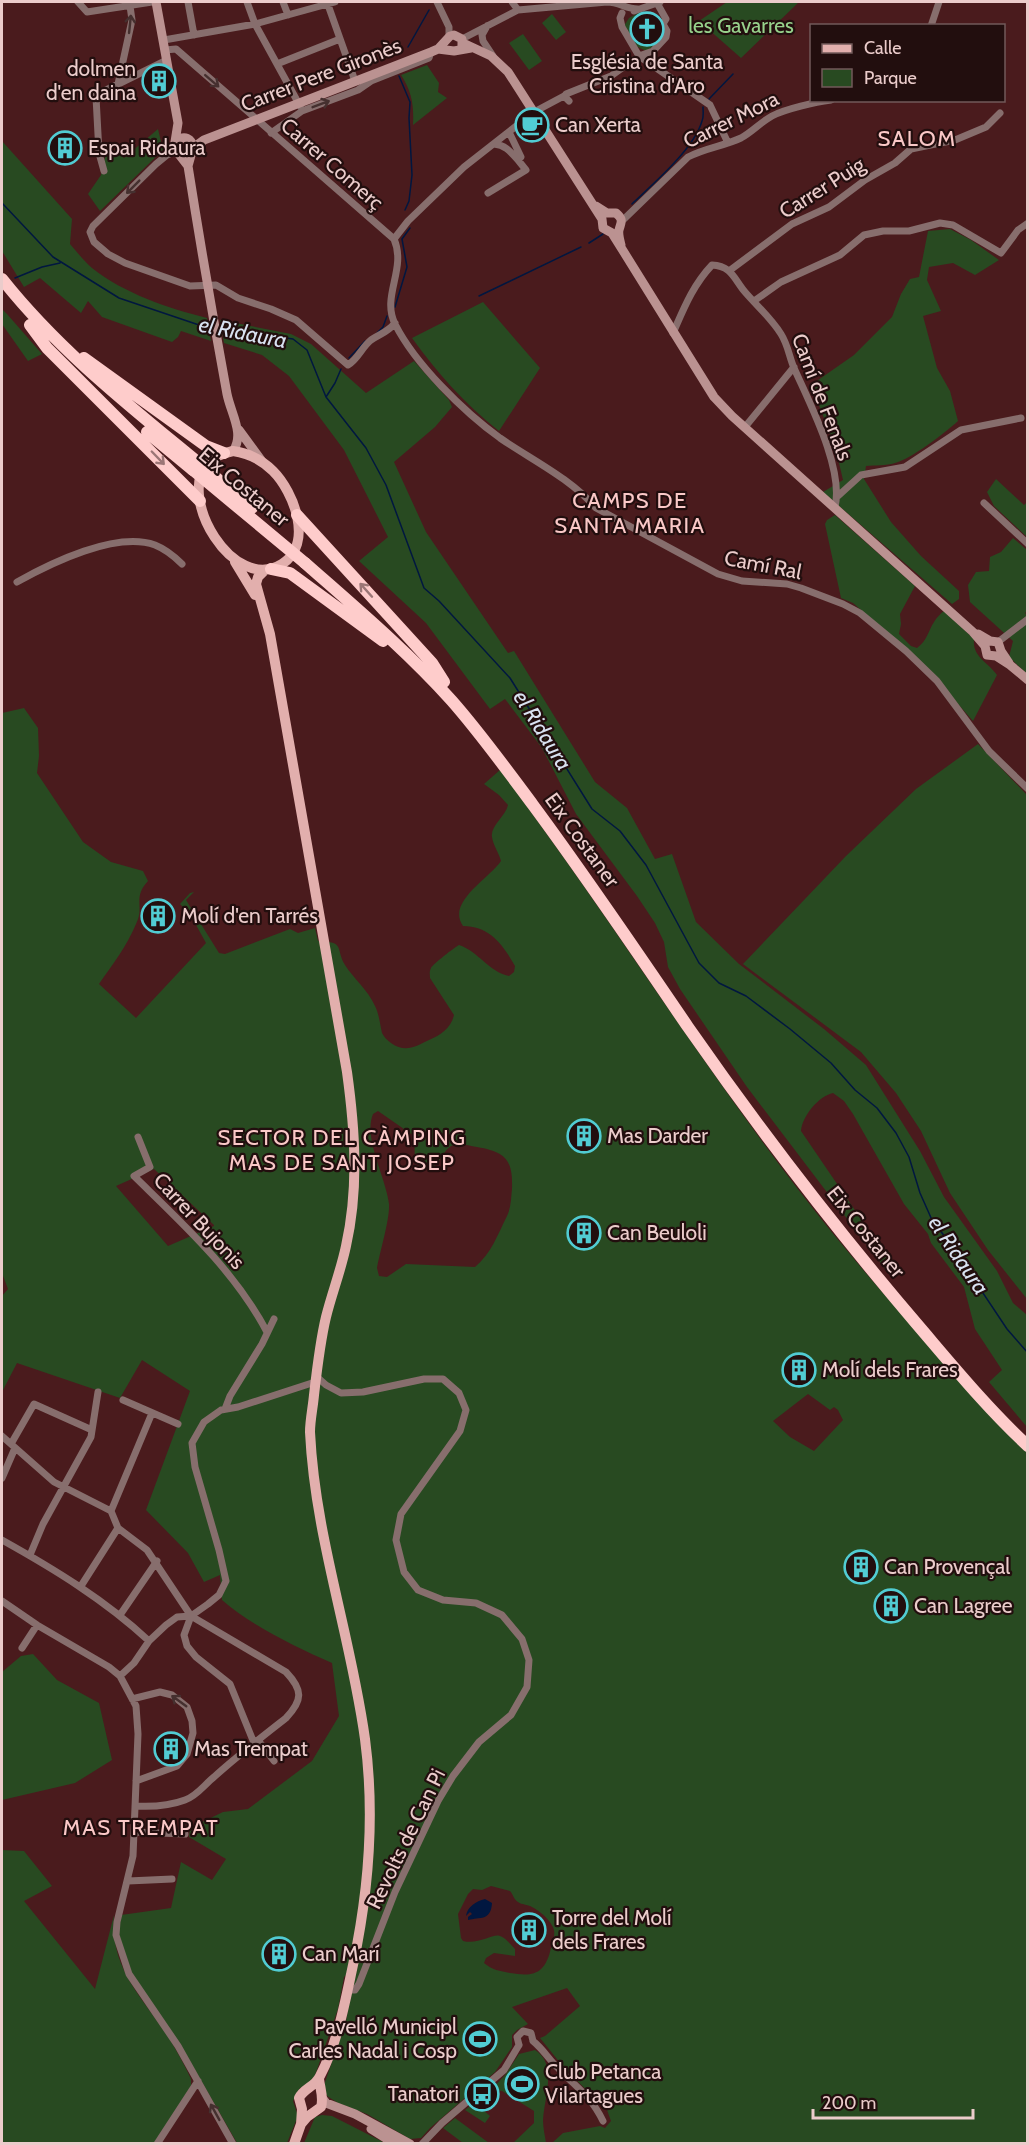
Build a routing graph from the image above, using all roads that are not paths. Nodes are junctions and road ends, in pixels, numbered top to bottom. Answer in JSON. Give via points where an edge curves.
{"nodes":[{"id":1,"x":78,"y":2,"type":"edge"},
{"id":2,"x":154,"y":2,"type":"edge"},
{"id":3,"x":188,"y":2,"type":"edge"},
{"id":4,"x":247,"y":2,"type":"edge"},
{"id":5,"x":283,"y":2,"type":"edge"},
{"id":6,"x":330,"y":2,"type":"edge"},
{"id":7,"x":437,"y":2,"type":"edge"},
{"id":8,"x":512,"y":2,"type":"edge"},
{"id":9,"x":614,"y":2,"type":"edge"},
{"id":10,"x":659,"y":2,"type":"edge"},
{"id":11,"x":939,"y":2,"type":"edge"},
{"id":12,"x":113,"y":5,"type":"edge"},
{"id":13,"x":130,"y":6,"type":"junction"},
{"id":14,"x":638,"y":9,"type":"junction"},
{"id":15,"x":518,"y":10,"type":"junction"},
{"id":16,"x":622,"y":12,"type":"junction"},
{"id":17,"x":288,"y":15,"type":"junction"},
{"id":18,"x":255,"y":24,"type":"junction"},
{"id":19,"x":489,"y":24,"type":"junction"},
{"id":20,"x":932,"y":24,"type":"edge"},
{"id":21,"x":194,"y":35,"type":"junction"},
{"id":22,"x":340,"y":39,"type":"junction"},
{"id":23,"x":164,"y":40,"type":"junction"},
{"id":24,"x":455,"y":40,"type":"junction"},
{"id":25,"x":166,"y":55,"type":"junction"},
{"id":26,"x":639,"y":57,"type":"junction"},
{"id":27,"x":499,"y":62,"type":"junction"},
{"id":28,"x":278,"y":64,"type":"junction"},
{"id":29,"x":387,"y":71,"type":"junction"},
{"id":30,"x":355,"y":81,"type":"junction"},
{"id":31,"x":118,"y":84,"type":"junction"},
{"id":32,"x":823,"y":102,"type":"edge"},
{"id":33,"x":301,"y":107,"type":"junction"},
{"id":34,"x":534,"y":112,"type":"junction"},
{"id":35,"x":1000,"y":113,"type":"dead end"},
{"id":36,"x":255,"y":119,"type":"junction"},
{"id":37,"x":178,"y":123,"type":"junction"},
{"id":38,"x":509,"y":132,"type":"junction"},
{"id":39,"x":271,"y":133,"type":"junction"},
{"id":40,"x":729,"y":143,"type":"junction"},
{"id":41,"x":494,"y":144,"type":"junction"},
{"id":42,"x":186,"y":148,"type":"junction"},
{"id":43,"x":518,"y":160,"type":"junction"},
{"id":44,"x":104,"y":171,"type":"dead end"},
{"id":45,"x":488,"y":193,"type":"dead end"},
{"id":46,"x":605,"y":216,"type":"junction"},
{"id":47,"x":1028,"y":223,"type":"edge"},
{"id":48,"x":618,"y":224,"type":"junction"},
{"id":49,"x":394,"y":239,"type":"junction"},
{"id":50,"x":729,"y":271,"type":"junction"},
{"id":51,"x":2,"y":279,"type":"edge"},
{"id":52,"x":207,"y":286,"type":"junction"},
{"id":53,"x":2,"y":292,"type":"edge"},
{"id":54,"x":754,"y":301,"type":"junction"},
{"id":55,"x":31,"y":320,"type":"junction"},
{"id":56,"x":395,"y":323,"type":"junction"},
{"id":57,"x":673,"y":333,"type":"junction"},
{"id":58,"x":794,"y":367,"type":"junction"},
{"id":59,"x":1021,"y":418,"type":"dead end"},
{"id":60,"x":235,"y":421,"type":"junction"},
{"id":61,"x":745,"y":427,"type":"junction"},
{"id":62,"x":228,"y":452,"type":"junction"},
{"id":63,"x":262,"y":462,"type":"junction"},
{"id":64,"x":838,"y":496,"type":"junction"},
{"id":65,"x":200,"y":501,"type":"junction"},
{"id":66,"x":984,"y":503,"type":"dead end"},
{"id":67,"x":835,"y":507,"type":"junction"},
{"id":68,"x":297,"y":515,"type":"junction"},
{"id":69,"x":1028,"y":544,"type":"edge"},
{"id":70,"x":231,"y":557,"type":"junction"},
{"id":71,"x":182,"y":564,"type":"dead end"},
{"id":72,"x":268,"y":569,"type":"junction"},
{"id":73,"x":17,"y":582,"type":"dead end"},
{"id":74,"x":266,"y":617,"type":"junction"},
{"id":75,"x":1028,"y":619,"type":"edge"},
{"id":76,"x":994,"y":647,"type":"junction"},
{"id":77,"x":1028,"y":680,"type":"edge"},
{"id":78,"x":442,"y":685,"type":"junction"},
{"id":79,"x":1028,"y":789,"type":"edge"},
{"id":80,"x":138,"y":1137,"type":"dead end"},
{"id":81,"x":274,"y":1319,"type":"dead end"},
{"id":82,"x":267,"y":1332,"type":"junction"},
{"id":83,"x":316,"y":1379,"type":"junction"},
{"id":84,"x":98,"y":1392,"type":"dead end"},
{"id":85,"x":123,"y":1400,"type":"dead end"},
{"id":86,"x":225,"y":1409,"type":"junction"},
{"id":87,"x":152,"y":1413,"type":"junction"},
{"id":88,"x":177,"y":1424,"type":"dead end"},
{"id":89,"x":92,"y":1430,"type":"junction"},
{"id":90,"x":2,"y":1436,"type":"edge"},
{"id":91,"x":1028,"y":1436,"type":"edge"},
{"id":92,"x":13,"y":1446,"type":"junction"},
{"id":93,"x":1028,"y":1446,"type":"edge"},
{"id":94,"x":2,"y":1478,"type":"edge"},
{"id":95,"x":64,"y":1488,"type":"junction"},
{"id":96,"x":111,"y":1511,"type":"junction"},
{"id":97,"x":118,"y":1528,"type":"junction"},
{"id":98,"x":2,"y":1540,"type":"edge"},
{"id":99,"x":30,"y":1555,"type":"junction"},
{"id":100,"x":156,"y":1561,"type":"junction"},
{"id":101,"x":81,"y":1586,"type":"junction"},
{"id":102,"x":2,"y":1601,"type":"edge"},
{"id":103,"x":120,"y":1615,"type":"junction"},
{"id":104,"x":191,"y":1616,"type":"junction"},
{"id":105,"x":37,"y":1624,"type":"junction"},
{"id":106,"x":149,"y":1641,"type":"junction"},
{"id":107,"x":22,"y":1648,"type":"dead end"},
{"id":108,"x":120,"y":1676,"type":"junction"},
{"id":109,"x":132,"y":1699,"type":"junction"},
{"id":110,"x":256,"y":1742,"type":"junction"},
{"id":111,"x":274,"y":1761,"type":"dead end"},
{"id":112,"x":136,"y":1781,"type":"junction"},
{"id":113,"x":135,"y":1806,"type":"junction"},
{"id":114,"x":134,"y":1832,"type":"junction"},
{"id":115,"x":185,"y":1834,"type":"dead end"},
{"id":116,"x":172,"y":1879,"type":"dead end"},
{"id":117,"x":128,"y":1881,"type":"junction"},
{"id":118,"x":348,"y":1990,"type":"junction"},
{"id":119,"x":532,"y":2041,"type":"junction"},
{"id":120,"x":519,"y":2045,"type":"junction"},
{"id":121,"x":198,"y":2081,"type":"junction"},
{"id":122,"x":314,"y":2102,"type":"junction"},
{"id":123,"x":603,"y":2121,"type":"dead end"},
{"id":124,"x":157,"y":2144,"type":"edge"},
{"id":125,"x":233,"y":2144,"type":"edge"},
{"id":126,"x":294,"y":2144,"type":"edge"},
{"id":127,"x":396,"y":2144,"type":"edge"},
{"id":128,"x":410,"y":2144,"type":"edge"},
{"id":129,"x":422,"y":2144,"type":"edge"}],
"edges":[{"from":1,"to":12,"type":"street","via":[[87,12]]},
{"from":2,"to":13,"type":"street"},
{"from":2,"to":23,"type":"street"},
{"from":3,"to":21,"type":"street"},
{"from":4,"to":18,"type":"street"},
{"from":5,"to":17,"type":"street"},
{"from":6,"to":17,"type":"street"},
{"from":6,"to":22,"type":"street"},
{"from":7,"to":24,"type":"street"},
{"from":8,"to":15,"type":"street"},
{"from":9,"to":14,"type":"street"},
{"from":9,"to":15,"type":"street"},
{"from":9,"to":16,"type":"street"},
{"from":10,"to":14,"type":"street"},
{"from":10,"to":26,"type":"street","via":[[666,18],[666,37],[653,51]]},
{"from":11,"to":20,"type":"street"},
{"from":12,"to":13,"type":"street"},
{"from":31,"to":13,"type":"street","one_way":true,"via":[[132,20]]},
{"from":14,"to":16,"type":"street"},
{"from":15,"to":19,"type":"street"},
{"from":16,"to":26,"type":"street","via":[[622,27]]},
{"from":17,"to":18,"type":"street"},
{"from":18,"to":21,"type":"street"},
{"from":18,"to":28,"type":"street"},
{"from":19,"to":24,"type":"street"},
{"from":19,"to":27,"type":"street","via":[[482,34],[483,40]]},
{"from":21,"to":23,"type":"street"},
{"from":22,"to":28,"type":"street"},
{"from":22,"to":30,"type":"street"},
{"from":23,"to":25,"type":"street"},
{"from":24,"to":27,"type":"street","name":"Carrer Pere Gironès"},
{"from":24,"to":29,"type":"street","name":"Carrer Pere Gironès"},
{"from":25,"to":31,"type":"street"},
{"from":25,"to":36,"type":"street","name":"Carrer Comerç","one_way":true,"via":[[176,49]]},
{"from":25,"to":37,"type":"street"},
{"from":26,"to":34,"type":"street","via":[[610,76]]},
{"from":26,"to":40,"type":"street","via":[[710,105]]},
{"from":27,"to":34,"type":"street"},
{"from":28,"to":33,"type":"street"},
{"from":29,"to":30,"type":"street","name":"Carrer Pere Gironès"},
{"from":33,"to":29,"type":"street","one_way":true,"via":[[358,90]]},
{"from":30,"to":33,"type":"street","name":"Carrer Pere Gironès"},
{"from":31,"to":44,"type":"street","via":[[96,96],[99,153]]},
{"from":32,"to":40,"type":"street","name":"Carrer Mora","via":[[772,116]]},
{"from":33,"to":36,"type":"street","name":"Carrer Pere Gironès"},
{"from":33,"to":39,"type":"street"},
{"from":34,"to":38,"type":"street"},
{"from":34,"to":46,"type":"street"},
{"from":35,"to":50,"type":"street","name":"Carrer Puig","via":[[986,127],[955,140],[911,149],[829,207],[792,224]]},
{"from":36,"to":39,"type":"street","name":"Carrer Comerç"},
{"from":36,"to":42,"type":"street","name":"Carrer Pere Gironès"},
{"from":37,"to":42,"type":"street"},
{"from":37,"to":42,"type":"street","via":[[174,146]]},
{"from":38,"to":41,"type":"street"},
{"from":38,"to":43,"type":"street","via":[[521,157]]},
{"from":39,"to":49,"type":"street","name":"Carrer Comerç"},
{"from":40,"to":48,"type":"street","name":"Carrer Mora","via":[[688,157]]},
{"from":41,"to":43,"type":"street","via":[[509,149]]},
{"from":41,"to":49,"type":"street","via":[[464,167]]},
{"from":42,"to":52,"type":"street"},
{"from":42,"to":52,"type":"street","one_way":true,"via":[[156,164],[90,232],[94,242],[125,263],[190,286]]},
{"from":43,"to":45,"type":"street","via":[[526,170]]},
{"from":46,"to":48,"type":"street"},
{"from":46,"to":48,"type":"street","via":[[603,228]]},
{"from":47,"to":54,"type":"street","via":[[1001,253],[952,225],[940,223],[909,231],[864,235],[840,255],[781,282]]},
{"from":48,"to":57,"type":"street","via":[[622,250]]},
{"from":49,"to":56,"type":"street","via":[[399,255],[390,307]]},
{"from":50,"to":54,"type":"street","name":"Camí de Fenals"},
{"from":50,"to":57,"type":"street","via":[[712,265],[698,281]]},
{"from":51,"to":55,"type":"highway"},
{"from":52,"to":56,"type":"street","via":[[216,285],[238,298],[296,320],[348,365]]},
{"from":52,"to":60,"type":"street"},
{"from":53,"to":55,"type":"highway"},
{"from":54,"to":58,"type":"street","name":"Camí de Fenals","via":[[781,334]]},
{"from":55,"to":62,"type":"highway","via":[[206,446]]},
{"from":55,"to":65,"type":"highway","one_way":true,"via":[[47,348]]},
{"from":55,"to":78,"type":"highway","name":"Eix Costaner","bridge":true,"via":[[197,468],[395,632]]},
{"from":56,"to":79,"type":"street","name":"Camí Ral","via":[[415,354],[467,411],[567,482],[596,508],[718,574],[742,581],[787,584],[860,613],[937,681],[989,751]]},
{"from":57,"to":61,"type":"street","via":[[714,397]]},
{"from":58,"to":61,"type":"street"},
{"from":58,"to":64,"type":"street","name":"Camí de Fenals","via":[[826,444]]},
{"from":59,"to":64,"type":"street","via":[[961,429],[905,467],[861,475]]},
{"from":60,"to":62,"type":"street","via":[[238,441]]},
{"from":60,"to":63,"type":"street"},
{"from":61,"to":67,"type":"street"},
{"from":62,"to":63,"type":"main road","via":[[243,453]]},
{"from":62,"to":65,"type":"main road","via":[[208,462],[203,470]]},
{"from":63,"to":68,"type":"main road","via":[[284,485]]},
{"from":64,"to":67,"type":"street","name":"Camí de Fenals"},
{"from":65,"to":70,"type":"main road","via":[[211,531]]},
{"from":66,"to":69,"type":"street"},
{"from":67,"to":76,"type":"street"},
{"from":68,"to":72,"type":"main road","via":[[296,548],[290,558]]},
{"from":78,"to":68,"type":"highway","one_way":true,"via":[[432,663]]},
{"from":70,"to":72,"type":"main road","via":[[243,565]]},
{"from":70,"to":74,"type":"main road"},
{"from":71,"to":73,"type":"street","via":[[153,544],[115,542]]},
{"from":72,"to":74,"type":"main road","via":[[256,584]]},
{"from":72,"to":78,"type":"highway","via":[[290,573]]},
{"from":74,"to":83,"type":"main road","via":[[354,1127],[354,1181],[347,1244],[326,1319]]},
{"from":75,"to":76,"type":"street"},
{"from":76,"to":77,"type":"street"},
{"from":78,"to":91,"type":"highway","name":"Eix Costaner","via":[[530,789],[736,1086],[809,1184],[945,1348]]},
{"from":78,"to":93,"type":"highway","name":"Eix Costaner","via":[[579,868],[694,1036],[817,1203],[961,1376]]},
{"from":80,"to":82,"type":"street","name":"Carrer Bujonis","via":[[150,1167],[134,1176],[205,1248],[247,1299]]},
{"from":81,"to":82,"type":"street"},
{"from":82,"to":86,"type":"street"},
{"from":83,"to":86,"type":"street"},
{"from":83,"to":118,"type":"main road","via":[[310,1430],[320,1520],[365,1739],[371,1825],[363,1916]]},
{"from":83,"to":118,"type":"street","name":"Revolts de Can Pi","via":[[341,1393],[443,1379],[459,1393],[466,1410],[460,1431],[401,1515],[396,1540],[404,1572],[418,1590],[443,1600],[476,1603],[502,1615],[522,1639],[529,1660],[527,1687],[511,1715],[479,1742],[438,1802],[395,1892],[359,1984],[355,1990]]},
{"from":84,"to":89,"type":"street"},
{"from":85,"to":87,"type":"street"},
{"from":86,"to":104,"type":"street","via":[[204,1422],[192,1443],[226,1581],[219,1595]]},
{"from":87,"to":88,"type":"street"},
{"from":87,"to":96,"type":"street"},
{"from":89,"to":92,"type":"street","via":[[34,1404]]},
{"from":89,"to":95,"type":"street"},
{"from":90,"to":92,"type":"street"},
{"from":92,"to":94,"type":"street"},
{"from":92,"to":95,"type":"street"},
{"from":95,"to":96,"type":"street"},
{"from":95,"to":99,"type":"street"},
{"from":96,"to":97,"type":"street"},
{"from":97,"to":100,"type":"street"},
{"from":97,"to":101,"type":"street"},
{"from":98,"to":99,"type":"street"},
{"from":99,"to":101,"type":"street"},
{"from":100,"to":103,"type":"street"},
{"from":100,"to":104,"type":"street"},
{"from":101,"to":103,"type":"street"},
{"from":102,"to":105,"type":"street"},
{"from":103,"to":106,"type":"street"},
{"from":104,"to":106,"type":"street","via":[[177,1617]]},
{"from":104,"to":110,"type":"street","via":[[184,1635],[187,1646],[230,1684]]},
{"from":104,"to":110,"type":"street","via":[[286,1672],[294,1681],[299,1698],[296,1708]]},
{"from":105,"to":107,"type":"street"},
{"from":105,"to":108,"type":"street"},
{"from":106,"to":108,"type":"street"},
{"from":108,"to":109,"type":"street"},
{"from":109,"to":112,"type":"street","via":[[138,1718]]},
{"from":112,"to":109,"type":"street","one_way":true,"via":[[177,1766],[191,1745],[192,1721],[187,1707],[172,1695],[160,1692]]},
{"from":110,"to":111,"type":"street"},
{"from":110,"to":113,"type":"street","via":[[187,1800]]},
{"from":112,"to":113,"type":"street"},
{"from":113,"to":114,"type":"street"},
{"from":114,"to":115,"type":"street"},
{"from":114,"to":117,"type":"street"},
{"from":116,"to":117,"type":"street"},
{"from":117,"to":121,"type":"street","via":[[116,1935],[129,1974]]},
{"from":118,"to":122,"type":"main road"},
{"from":119,"to":120,"type":"street","via":[[529,2046]]},
{"from":119,"to":120,"type":"street","via":[[531,2033],[523,2031],[517,2037]]},
{"from":119,"to":123,"type":"street","via":[[593,2102]]},
{"from":120,"to":129,"type":"street","via":[[504,2070]]},
{"from":121,"to":124,"type":"street"},
{"from":125,"to":121,"type":"street","one_way":true},
{"from":122,"to":126,"type":"main road"},
{"from":122,"to":127,"type":"street"},
{"from":122,"to":128,"type":"street","via":[[355,2114]]}]}
